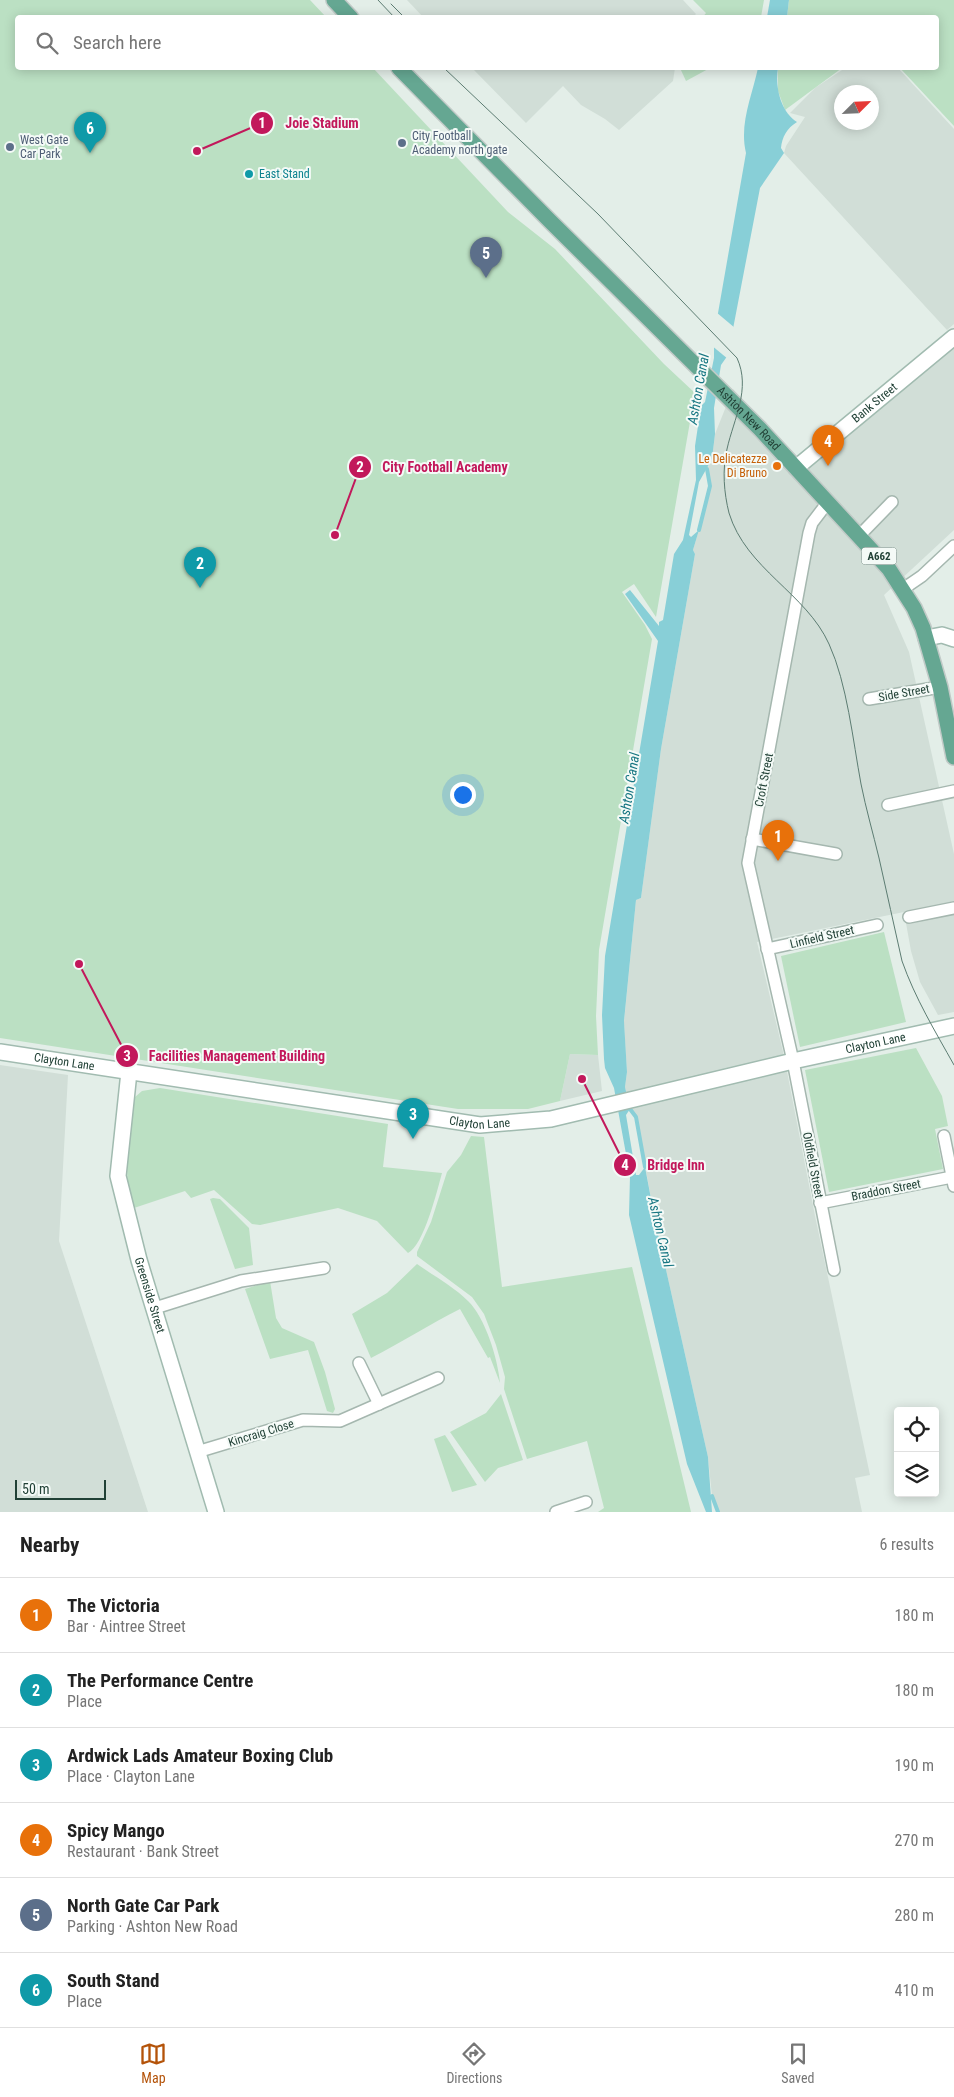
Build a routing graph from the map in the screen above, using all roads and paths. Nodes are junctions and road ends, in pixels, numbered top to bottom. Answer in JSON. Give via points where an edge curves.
{"nodes":[{"id":1,"x":334,"y":0,"type":"edge"},
{"id":2,"x":348,"y":15,"type":"edge"},
{"id":3,"x":401,"y":70,"type":"edge"},
{"id":4,"x":954,"y":337,"type":"edge"},
{"id":5,"x":796,"y":468,"type":"junction"},
{"id":6,"x":828,"y":502,"type":"junction"},
{"id":7,"x":892,"y":502,"type":"dead end"},
{"id":8,"x":859,"y":536,"type":"junction"},
{"id":9,"x":954,"y":546,"type":"edge"},
{"id":10,"x":903,"y":589,"type":"junction"},
{"id":11,"x":926,"y":638,"type":"junction"},
{"id":12,"x":954,"y":638,"type":"edge"},
{"id":13,"x":940,"y":688,"type":"junction"},
{"id":14,"x":869,"y":699,"type":"dead end"},
{"id":15,"x":954,"y":757,"type":"edge"},
{"id":16,"x":954,"y":791,"type":"edge"},
{"id":17,"x":888,"y":805,"type":"dead end"},
{"id":18,"x":752,"y":839,"type":"junction"},
{"id":19,"x":836,"y":854,"type":"dead end"},
{"id":20,"x":954,"y":908,"type":"edge"},
{"id":21,"x":909,"y":917,"type":"dead end"},
{"id":22,"x":877,"y":925,"type":"dead end"},
{"id":23,"x":767,"y":950,"type":"junction"},
{"id":24,"x":954,"y":1026,"type":"edge"},
{"id":25,"x":0,"y":1052,"type":"edge"},
{"id":26,"x":792,"y":1061,"type":"junction"},
{"id":27,"x":129,"y":1072,"type":"junction"},
{"id":28,"x":944,"y":1136,"type":"dead end"},
{"id":29,"x":953,"y":1182,"type":"edge"},
{"id":30,"x":820,"y":1204,"type":"junction"},
{"id":31,"x":324,"y":1268,"type":"dead end"},
{"id":32,"x":834,"y":1270,"type":"dead end"},
{"id":33,"x":155,"y":1308,"type":"junction"},
{"id":34,"x":359,"y":1363,"type":"dead end"},
{"id":35,"x":438,"y":1378,"type":"dead end"},
{"id":36,"x":379,"y":1404,"type":"junction"},
{"id":37,"x":197,"y":1452,"type":"junction"},
{"id":38,"x":586,"y":1502,"type":"dead end"},
{"id":39,"x":216,"y":1512,"type":"edge"},
{"id":40,"x":556,"y":1512,"type":"edge"}],
"edges":[{"from":1,"to":2,"type":"main road"},
{"from":3,"to":5,"type":"main road","name":"Ashton New Road","number":"A662"},
{"from":4,"to":5,"type":"street","name":"Bank Street"},
{"from":5,"to":6,"type":"main road","name":"Ashton New Road","number":"A662"},
{"from":6,"to":8,"type":"main road","name":"Ashton New Road","number":"A662"},
{"from":6,"to":18,"type":"street","name":"Croft Street","via":[[812,523],[809,533]]},
{"from":7,"to":8,"type":"street"},
{"from":8,"to":10,"type":"main road","name":"Ashton New Road","number":"A662"},
{"from":9,"to":10,"type":"street"},
{"from":10,"to":11,"type":"main road","name":"Ashton New Road","number":"A662","via":[[918,614]]},
{"from":11,"to":12,"type":"street","via":[[942,635]]},
{"from":11,"to":13,"type":"main road","name":"Ashton New Road","number":"A662"},
{"from":13,"to":14,"type":"street","name":"Side Street"},
{"from":13,"to":15,"type":"main road","name":"Ashton New Road","number":"A662"},
{"from":16,"to":17,"type":"street"},
{"from":18,"to":19,"type":"street"},
{"from":18,"to":23,"type":"street","name":"Croft Street","via":[[749,870]]},
{"from":20,"to":21,"type":"street"},
{"from":22,"to":23,"type":"street","name":"Linfield Street"},
{"from":23,"to":26,"type":"street","name":"Croft Street"},
{"from":24,"to":26,"type":"street","name":"Clayton Lane"},
{"from":25,"to":27,"type":"street","name":"Clayton Lane"},
{"from":26,"to":27,"type":"street","name":"Clayton Lane","via":[[551,1119],[480,1125]]},
{"from":26,"to":30,"type":"street","name":"Oldfield Street"},
{"from":27,"to":33,"type":"street","name":"Greenside Street","via":[[118,1176]]},
{"from":28,"to":29,"type":"street"},
{"from":29,"to":30,"type":"street","name":"Braddon Street"},
{"from":30,"to":32,"type":"street","name":"Oldfield Street"},
{"from":31,"to":33,"type":"street","via":[[241,1281]]},
{"from":33,"to":37,"type":"street","name":"Greenside Street"},
{"from":34,"to":36,"type":"street"},
{"from":35,"to":36,"type":"street","name":"Kincraig Close"},
{"from":36,"to":37,"type":"street","name":"Kincraig Close","via":[[340,1421],[303,1420]]},
{"from":37,"to":39,"type":"street","name":"Greenside Street"},
{"from":38,"to":40,"type":"street"}]}
